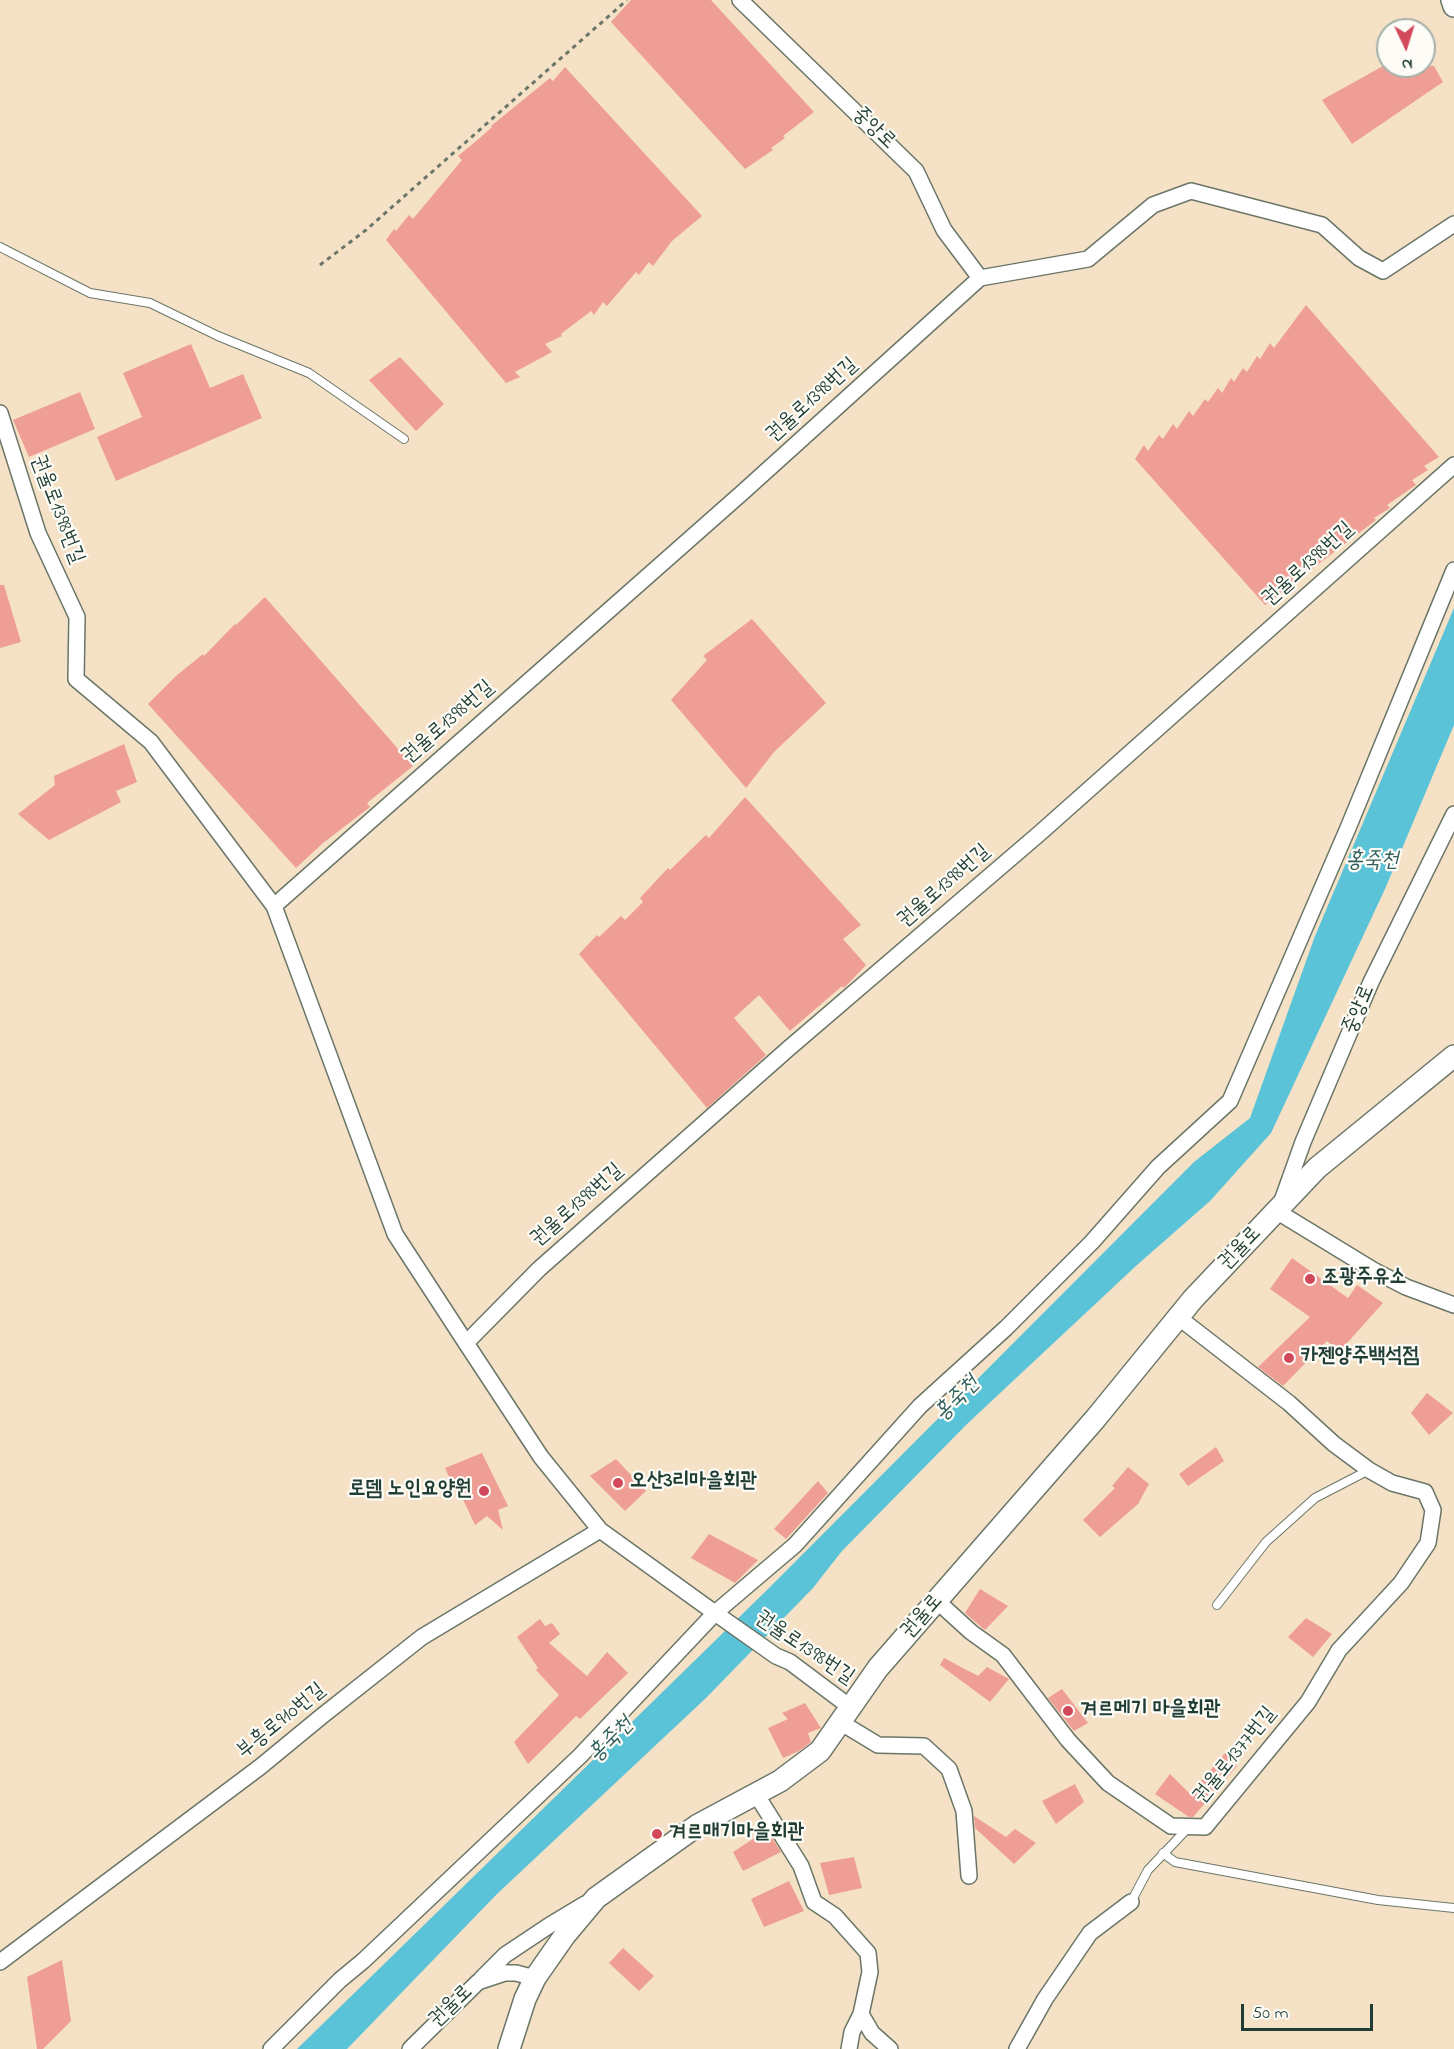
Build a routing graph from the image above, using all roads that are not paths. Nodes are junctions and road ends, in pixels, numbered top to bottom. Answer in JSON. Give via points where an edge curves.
{"nodes":[{"id":1,"x":740,"y":0,"type":"edge"},
{"id":2,"x":1452,"y":0,"type":"edge"},
{"id":3,"x":1454,"y":6,"type":"edge"},
{"id":4,"x":1454,"y":224,"type":"edge"},
{"id":5,"x":0,"y":247,"type":"edge"},
{"id":6,"x":980,"y":278,"type":"junction"},
{"id":7,"x":0,"y":412,"type":"edge"},
{"id":8,"x":404,"y":439,"type":"dead end"},
{"id":9,"x":1454,"y":465,"type":"edge"},
{"id":10,"x":1454,"y":570,"type":"edge"},
{"id":11,"x":1454,"y":815,"type":"edge"},
{"id":12,"x":274,"y":906,"type":"junction"},
{"id":13,"x":1454,"y":1056,"type":"edge"},
{"id":14,"x":1278,"y":1212,"type":"junction"},
{"id":15,"x":1454,"y":1305,"type":"edge"},
{"id":16,"x":1178,"y":1317,"type":"junction"},
{"id":17,"x":466,"y":1343,"type":"junction"},
{"id":18,"x":1369,"y":1470,"type":"junction"},
{"id":19,"x":600,"y":1530,"type":"junction"},
{"id":20,"x":937,"y":1601,"type":"junction"},
{"id":21,"x":1217,"y":1605,"type":"dead end"},
{"id":22,"x":715,"y":1613,"type":"junction"},
{"id":23,"x":845,"y":1714,"type":"junction"},
{"id":24,"x":756,"y":1794,"type":"junction"},
{"id":25,"x":1190,"y":1827,"type":"junction"},
{"id":26,"x":1163,"y":1853,"type":"junction"},
{"id":27,"x":969,"y":1876,"type":"dead end"},
{"id":28,"x":596,"y":1899,"type":"junction"},
{"id":29,"x":1131,"y":1902,"type":"joint"},
{"id":30,"x":1454,"y":1908,"type":"edge"},
{"id":31,"x":0,"y":1962,"type":"edge"},
{"id":32,"x":535,"y":1978,"type":"junction"},
{"id":33,"x":478,"y":1982,"type":"junction"},
{"id":34,"x":861,"y":2013,"type":"junction"},
{"id":35,"x":271,"y":2049,"type":"edge"},
{"id":36,"x":410,"y":2049,"type":"edge"},
{"id":37,"x":510,"y":2049,"type":"edge"},
{"id":38,"x":849,"y":2049,"type":"edge"},
{"id":39,"x":890,"y":2049,"type":"edge"},
{"id":40,"x":1017,"y":2049,"type":"edge"}],
"edges":[{"from":1,"to":6,"type":"street","name":"중앙로","via":[[916,171],[944,230]]},
{"from":2,"to":3,"type":"main road"},
{"from":4,"to":6,"type":"street","via":[[1383,271],[1359,258],[1322,225],[1191,191],[1153,205],[1088,259]]},
{"from":5,"to":8,"type":"lane","via":[[90,293],[150,303],[309,373]]},
{"from":6,"to":12,"type":"street","name":"권율로1398번길","via":[[744,492]]},
{"from":7,"to":12,"type":"street","name":"권율로1398번길","via":[[38,533],[77,617],[76,679],[151,742]]},
{"from":9,"to":17,"type":"street","name":"권율로1398번길","via":[[539,1269]]},
{"from":10,"to":22,"type":"street","via":[[1230,1101],[1158,1167],[1092,1242],[1014,1320],[920,1406],[795,1545]]},
{"from":11,"to":14,"type":"street","name":"중앙로","via":[[1371,982],[1303,1142]]},
{"from":12,"to":17,"type":"street","name":"권율로1398번길","via":[[395,1234]]},
{"from":13,"to":14,"type":"main road","name":"권율로","via":[[1317,1168]]},
{"from":14,"to":15,"type":"street","name":"권율로","via":[[1373,1270]]},
{"from":14,"to":16,"type":"main road","name":"권율로"},
{"from":16,"to":18,"type":"street","name":"권율로1377번길"},
{"from":16,"to":20,"type":"main road","name":"권율로"},
{"from":17,"to":19,"type":"street","name":"권율로1398번길","via":[[541,1457]]},
{"from":18,"to":21,"type":"lane","via":[[1315,1498],[1266,1542]]},
{"from":18,"to":25,"type":"street","name":"권율로1377번길","via":[[1392,1483],[1425,1492],[1433,1510],[1428,1543],[1401,1583],[1339,1650],[1308,1702],[1205,1827]]},
{"from":19,"to":22,"type":"street","name":"권율로1398번길"},
{"from":19,"to":31,"type":"street","name":"부흥로910번길","via":[[422,1637],[260,1767]]},
{"from":20,"to":23,"type":"main road","name":"권율로","via":[[878,1668]]},
{"from":20,"to":25,"type":"street","name":"권율로1377번길","via":[[1003,1655],[1068,1740],[1108,1783],[1171,1826]]},
{"from":22,"to":23,"type":"street","name":"권율로1398번길","via":[[790,1662]]},
{"from":22,"to":35,"type":"street","via":[[580,1756]]},
{"from":23,"to":24,"type":"main road","name":"권율로","via":[[816,1755]]},
{"from":23,"to":27,"type":"street","via":[[878,1744],[924,1746],[949,1769],[963,1811]]},
{"from":24,"to":28,"type":"main road","name":"권율로","via":[[698,1825]]},
{"from":24,"to":34,"type":"street","via":[[801,1866],[814,1902],[835,1916],[868,1953],[870,1972]]},
{"from":25,"to":26,"type":"lane"},
{"from":26,"to":29,"type":"lane","via":[[1148,1870]]},
{"from":26,"to":30,"type":"lane","via":[[1175,1862],[1378,1900]]},
{"from":28,"to":32,"type":"main road","name":"권율로"},
{"from":28,"to":33,"type":"street","via":[[505,1955]]},
{"from":29,"to":40,"type":"street","via":[[1090,1933]]},
{"from":32,"to":33,"type":"street","name":"권율로","via":[[505,1973]]},
{"from":32,"to":37,"type":"main road","name":"권율로"},
{"from":33,"to":36,"type":"street","name":"권율로"},
{"from":34,"to":38,"type":"street"},
{"from":34,"to":39,"type":"street","via":[[872,2033]]}]}
